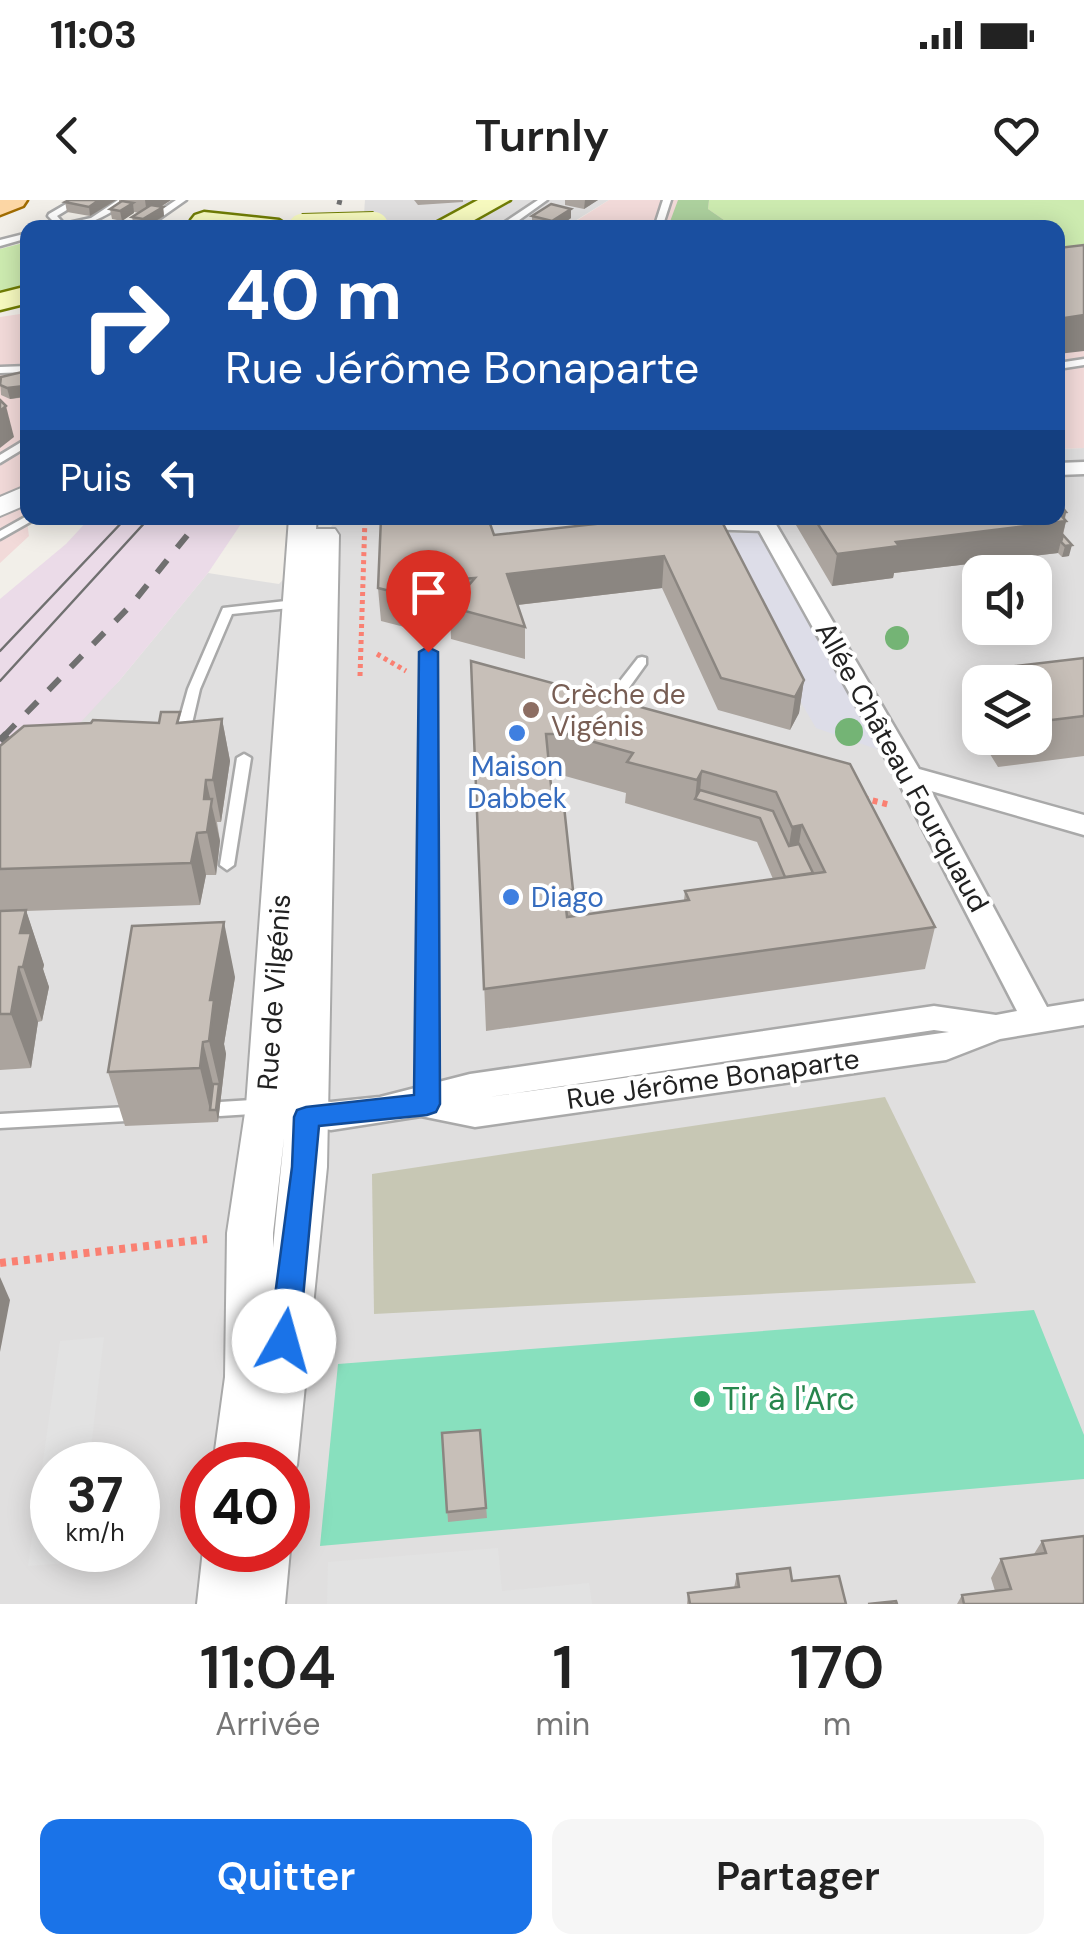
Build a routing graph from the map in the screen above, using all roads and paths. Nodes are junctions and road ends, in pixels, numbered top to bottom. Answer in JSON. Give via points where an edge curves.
{"nodes":[{"id":1,"x":13,"y":200,"type":"edge"},
{"id":2,"x":79,"y":200,"type":"edge"},
{"id":3,"x":124,"y":200,"type":"edge"},
{"id":4,"x":182,"y":200,"type":"edge"},
{"id":5,"x":232,"y":200,"type":"edge"},
{"id":6,"x":498,"y":200,"type":"edge"},
{"id":7,"x":543,"y":200,"type":"edge"},
{"id":8,"x":0,"y":207,"type":"edge"},
{"id":9,"x":56,"y":220,"type":"edge"},
{"id":10,"x":94,"y":220,"type":"edge"},
{"id":11,"x":151,"y":220,"type":"edge"},
{"id":12,"x":204,"y":220,"type":"edge"},
{"id":13,"x":444,"y":220,"type":"edge"},
{"id":14,"x":514,"y":220,"type":"edge"},
{"id":15,"x":302,"y":525,"type":"edge"},
{"id":16,"x":326,"y":525,"type":"edge"},
{"id":17,"x":721,"y":525,"type":"edge"},
{"id":18,"x":768,"y":525,"type":"edge"},
{"id":19,"x":691,"y":527,"type":"edge"},
{"id":20,"x":294,"y":604,"type":"junction"},
{"id":21,"x":428,"y":652,"type":"dead end"},
{"id":22,"x":378,"y":654,"type":"dead end"},
{"id":23,"x":642,"y":661,"type":"dead end"},
{"id":24,"x":431,"y":688,"type":"junction"},
{"id":25,"x":618,"y":693,"type":"dead end"},
{"id":26,"x":183,"y":732,"type":"edge"},
{"id":27,"x":244,"y":758,"type":"dead end"},
{"id":28,"x":909,"y":775,"type":"junction"},
{"id":29,"x":854,"y":796,"type":"edge"},
{"id":30,"x":932,"y":817,"type":"junction"},
{"id":31,"x":1084,"y":825,"type":"edge"},
{"id":32,"x":227,"y":865,"type":"dead end"},
{"id":33,"x":1084,"y":1012,"type":"edge"},
{"id":34,"x":1038,"y":1020,"type":"junction"},
{"id":35,"x":427,"y":1104,"type":"junction"},
{"id":36,"x":267,"y":1106,"type":"junction"},
{"id":37,"x":220,"y":1109,"type":"edge"},
{"id":38,"x":128,"y":1114,"type":"edge"},
{"id":39,"x":306,"y":1117,"type":"junction"},
{"id":40,"x":0,"y":1121,"type":"edge"},
{"id":41,"x":250,"y":1233,"type":"junction"},
{"id":42,"x":0,"y":1262,"type":"edge"},
{"id":43,"x":242,"y":1442,"type":"edge"},
{"id":44,"x":275,"y":1442,"type":"edge"},
{"id":45,"x":228,"y":1572,"type":"edge"},
{"id":46,"x":262,"y":1572,"type":"edge"},
{"id":47,"x":224,"y":1604,"type":"edge"},
{"id":48,"x":258,"y":1604,"type":"edge"}],
"edges":[{"from":1,"to":8,"type":"main road"},
{"from":2,"to":9,"type":"lane","via":[[52,216]]},
{"from":3,"to":10,"type":"lane"},
{"from":4,"to":11,"type":"lane"},
{"from":5,"to":12,"type":"main road"},
{"from":6,"to":13,"type":"main road"},
{"from":7,"to":14,"type":"lane"},
{"from":15,"to":20,"type":"street","name":"Rue de Vilgénis"},
{"from":16,"to":39,"type":"street","name":"Rue de Vilgénis"},
{"from":17,"to":19,"type":"lane"},
{"from":18,"to":28,"type":"street","name":"Allée Château Fourquaud"},
{"from":20,"to":26,"type":"lane","via":[[228,612]]},
{"from":20,"to":36,"type":"street","name":"Rue de Vilgénis"},
{"from":21,"to":24,"type":"lane"},
{"from":22,"to":24,"type":"path"},
{"from":23,"to":25,"type":"lane"},
{"from":24,"to":35,"type":"lane"},
{"from":27,"to":32,"type":"lane"},
{"from":28,"to":30,"type":"street","name":"Allée Château Fourquaud"},
{"from":28,"to":31,"type":"street"},
{"from":29,"to":30,"type":"path"},
{"from":30,"to":34,"type":"street","name":"Allée Château Fourquaud"},
{"from":33,"to":34,"type":"street","name":"Rue Jérôme Bonaparte"},
{"from":34,"to":35,"type":"street","name":"Rue Jérôme Bonaparte","via":[[996,1027],[946,1047],[475,1113]]},
{"from":35,"to":39,"type":"street","name":"Rue Jérôme Bonaparte"},
{"from":36,"to":37,"type":"lane"},
{"from":36,"to":39,"type":"street","name":"Rue Jérôme Bonaparte"},
{"from":36,"to":41,"type":"street","name":"Rue de Vilgénis"},
{"from":38,"to":40,"type":"lane"},
{"from":39,"to":44,"type":"street","name":"Rue de Vilgénis"},
{"from":41,"to":42,"type":"path"},
{"from":41,"to":43,"type":"street","name":"Rue de Vilgénis"},
{"from":45,"to":47,"type":"street"},
{"from":46,"to":48,"type":"street"}]}
